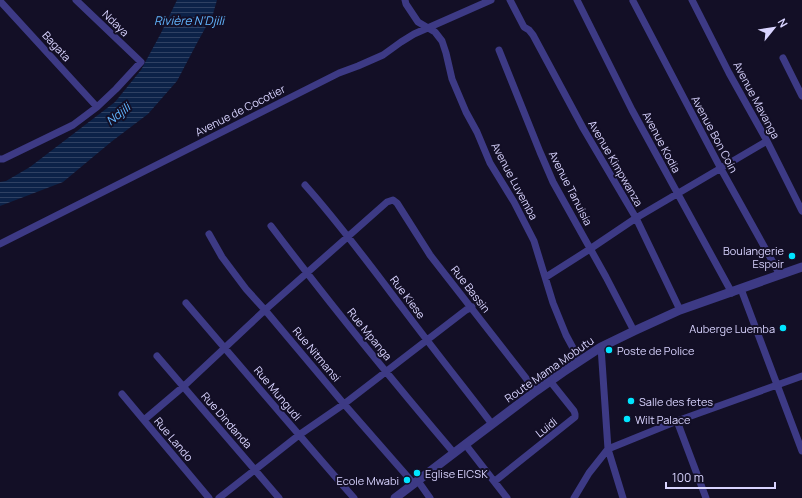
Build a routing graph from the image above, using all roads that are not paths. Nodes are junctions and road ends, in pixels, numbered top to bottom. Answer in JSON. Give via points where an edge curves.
{"nodes":[{"id":1,"x":76,"y":0,"type":"edge"},
{"id":2,"x":405,"y":0,"type":"edge"},
{"id":3,"x":491,"y":0,"type":"edge"},
{"id":4,"x":510,"y":0,"type":"edge"},
{"id":5,"x":577,"y":0,"type":"edge"},
{"id":6,"x":692,"y":0,"type":"edge"},
{"id":7,"x":0,"y":1,"type":"edge"},
{"id":8,"x":633,"y":1,"type":"dead end"},
{"id":9,"x":428,"y":28,"type":"junction"},
{"id":10,"x":499,"y":50,"type":"dead end"},
{"id":11,"x":783,"y":58,"type":"dead end"},
{"id":12,"x":802,"y":96,"type":"edge"},
{"id":13,"x":97,"y":107,"type":"junction"},
{"id":14,"x":767,"y":141,"type":"junction"},
{"id":15,"x":0,"y":159,"type":"edge"},
{"id":16,"x":721,"y":168,"type":"junction"},
{"id":17,"x":305,"y":185,"type":"dead end"},
{"id":18,"x":678,"y":194,"type":"junction"},
{"id":19,"x":802,"y":211,"type":"edge"},
{"id":20,"x":636,"y":218,"type":"junction"},
{"id":21,"x":271,"y":226,"type":"dead end"},
{"id":22,"x":209,"y":234,"type":"dead end"},
{"id":23,"x":348,"y":236,"type":"junction"},
{"id":24,"x":0,"y":244,"type":"edge"},
{"id":25,"x":590,"y":249,"type":"junction"},
{"id":26,"x":802,"y":267,"type":"edge"},
{"id":27,"x":307,"y":274,"type":"junction"},
{"id":28,"x":780,"y":275,"type":"junction"},
{"id":29,"x":546,"y":277,"type":"junction"},
{"id":30,"x":741,"y":289,"type":"junction"},
{"id":31,"x":732,"y":293,"type":"junction"},
{"id":32,"x":186,"y":303,"type":"dead end"},
{"id":33,"x":472,"y":307,"type":"junction"},
{"id":34,"x":265,"y":310,"type":"junction"},
{"id":35,"x":680,"y":310,"type":"junction"},
{"id":36,"x":634,"y":331,"type":"junction"},
{"id":37,"x":427,"y":341,"type":"junction"},
{"id":38,"x":225,"y":347,"type":"junction"},
{"id":39,"x":601,"y":347,"type":"junction"},
{"id":40,"x":158,"y":356,"type":"dead end"},
{"id":41,"x":580,"y":361,"type":"junction"},
{"id":42,"x":386,"y":372,"type":"junction"},
{"id":43,"x":802,"y":376,"type":"edge"},
{"id":44,"x":550,"y":381,"type":"junction"},
{"id":45,"x":184,"y":386,"type":"junction"},
{"id":46,"x":777,"y":386,"type":"junction"},
{"id":47,"x":536,"y":391,"type":"junction"},
{"id":48,"x":122,"y":394,"type":"dead end"},
{"id":49,"x":344,"y":404,"type":"junction"},
{"id":50,"x":144,"y":420,"type":"junction"},
{"id":51,"x":677,"y":421,"type":"junction"},
{"id":52,"x":492,"y":424,"type":"junction"},
{"id":53,"x":299,"y":436,"type":"junction"},
{"id":54,"x":465,"y":444,"type":"junction"},
{"id":55,"x":608,"y":448,"type":"junction"},
{"id":56,"x":802,"y":451,"type":"edge"},
{"id":57,"x":454,"y":453,"type":"junction"},
{"id":58,"x":255,"y":469,"type":"junction"},
{"id":59,"x":495,"y":481,"type":"junction"},
{"id":60,"x":416,"y":482,"type":"junction"},
{"id":61,"x":209,"y":498,"type":"edge"},
{"id":62,"x":219,"y":498,"type":"edge"},
{"id":63,"x":279,"y":498,"type":"edge"},
{"id":64,"x":354,"y":498,"type":"edge"},
{"id":65,"x":395,"y":498,"type":"edge"},
{"id":66,"x":430,"y":498,"type":"edge"},
{"id":67,"x":507,"y":498,"type":"edge"},
{"id":68,"x":574,"y":498,"type":"edge"},
{"id":69,"x":623,"y":498,"type":"edge"},
{"id":70,"x":706,"y":498,"type":"edge"}],
"edges":[{"from":1,"to":13,"type":"street","name":"Ndaya","via":[[141,62]]},
{"from":2,"to":9,"type":"street","name":"Avenue Luvemba","via":[[418,22]]},
{"from":3,"to":9,"type":"street","name":"Avenue de Cocotier"},
{"from":4,"to":20,"type":"street","name":"Avenue Kimpwanza","via":[[524,27],[533,35],[583,128]]},
{"from":5,"to":18,"type":"street","name":"Avenue Kodia","via":[[632,110]]},
{"from":6,"to":14,"type":"street","name":"Avenue Mavanga"},
{"from":7,"to":13,"type":"street","name":"Bagata"},
{"from":8,"to":16,"type":"street","name":"Avenue Bon Coin"},
{"from":9,"to":24,"type":"street","name":"Avenue de Cocotier","via":[[414,34],[383,55],[340,73]]},
{"from":9,"to":29,"type":"street","name":"Avenue Luvemba","via":[[442,41],[452,79],[466,112],[490,163],[534,241]]},
{"from":10,"to":25,"type":"street","name":"Avenue Tanuisia","via":[[553,182]]},
{"from":11,"to":12,"type":"street"},
{"from":13,"to":15,"type":"street","via":[[73,125]]},
{"from":14,"to":16,"type":"street"},
{"from":14,"to":19,"type":"street","name":"Avenue Mavanga"},
{"from":16,"to":18,"type":"street"},
{"from":16,"to":28,"type":"street","name":"Avenue Bon Coin"},
{"from":17,"to":23,"type":"street","name":"Rue Kiese"},
{"from":18,"to":20,"type":"street"},
{"from":18,"to":31,"type":"street","name":"Avenue Kodia"},
{"from":20,"to":25,"type":"street"},
{"from":20,"to":35,"type":"street","name":"Avenue Kimpwanza"},
{"from":21,"to":27,"type":"street","name":"Rue Mpanga"},
{"from":22,"to":34,"type":"street","name":"Rue Nitmansi","via":[[222,257]]},
{"from":23,"to":27,"type":"street"},
{"from":23,"to":33,"type":"street","name":"Rue Bassin","via":[[393,200],[430,254]]},
{"from":23,"to":37,"type":"street","name":"Rue Kiese"},
{"from":25,"to":29,"type":"street"},
{"from":25,"to":36,"type":"street","name":"Avenue Tanuisia"},
{"from":26,"to":28,"type":"street","name":"Route Mama Mobutu"},
{"from":27,"to":34,"type":"street"},
{"from":27,"to":42,"type":"street","name":"Rue Mpanga"},
{"from":28,"to":30,"type":"street","name":"Route Mama Mobutu"},
{"from":29,"to":41,"type":"street","name":"Avenue Luvemba","via":[[553,303]]},
{"from":30,"to":31,"type":"street","name":"Route Mama Mobutu"},
{"from":30,"to":46,"type":"street"},
{"from":31,"to":35,"type":"street","name":"Route Mama Mobutu"},
{"from":32,"to":38,"type":"street","name":"Rue Mungudi"},
{"from":33,"to":37,"type":"street"},
{"from":33,"to":47,"type":"street","name":"Rue Bassin"},
{"from":34,"to":38,"type":"street"},
{"from":34,"to":49,"type":"street","name":"Rue Nitmansi"},
{"from":35,"to":36,"type":"street","name":"Route Mama Mobutu"},
{"from":36,"to":39,"type":"street","name":"Route Mama Mobutu"},
{"from":37,"to":42,"type":"street"},
{"from":37,"to":52,"type":"street","name":"Rue Kiese"},
{"from":38,"to":45,"type":"street"},
{"from":38,"to":53,"type":"street","name":"Rue Mungudi"},
{"from":39,"to":41,"type":"street","name":"Route Mama Mobutu"},
{"from":39,"to":55,"type":"street"},
{"from":40,"to":45,"type":"street","name":"Rue Dindanda"},
{"from":41,"to":44,"type":"street","name":"Route Mama Mobutu"},
{"from":42,"to":49,"type":"street"},
{"from":42,"to":57,"type":"street","name":"Rue Mpanga"},
{"from":43,"to":46,"type":"street"},
{"from":44,"to":47,"type":"street","name":"Route Mama Mobutu"},
{"from":44,"to":59,"type":"street","name":"Luidi","via":[[574,411],[575,417]]},
{"from":45,"to":50,"type":"street"},
{"from":45,"to":58,"type":"street","name":"Rue Dindanda"},
{"from":46,"to":51,"type":"street"},
{"from":46,"to":56,"type":"street"},
{"from":47,"to":52,"type":"street","name":"Route Mama Mobutu"},
{"from":48,"to":50,"type":"street","name":"Rue Lando"},
{"from":49,"to":53,"type":"street"},
{"from":49,"to":60,"type":"street","name":"Rue Nitmansi"},
{"from":50,"to":61,"type":"street","name":"Rue Lando"},
{"from":51,"to":55,"type":"street"},
{"from":51,"to":70,"type":"street"},
{"from":52,"to":54,"type":"street","name":"Route Mama Mobutu"},
{"from":53,"to":58,"type":"street"},
{"from":53,"to":64,"type":"street","name":"Rue Mungudi"},
{"from":54,"to":57,"type":"street","name":"Route Mama Mobutu"},
{"from":54,"to":59,"type":"street"},
{"from":55,"to":68,"type":"street"},
{"from":55,"to":69,"type":"street"},
{"from":57,"to":60,"type":"street","name":"Route Mama Mobutu"},
{"from":58,"to":62,"type":"street"},
{"from":58,"to":63,"type":"street","name":"Rue Dindanda"},
{"from":59,"to":67,"type":"street"},
{"from":60,"to":65,"type":"street","name":"Route Mama Mobutu"},
{"from":60,"to":66,"type":"street","name":"Rue Nitmansi"}]}
